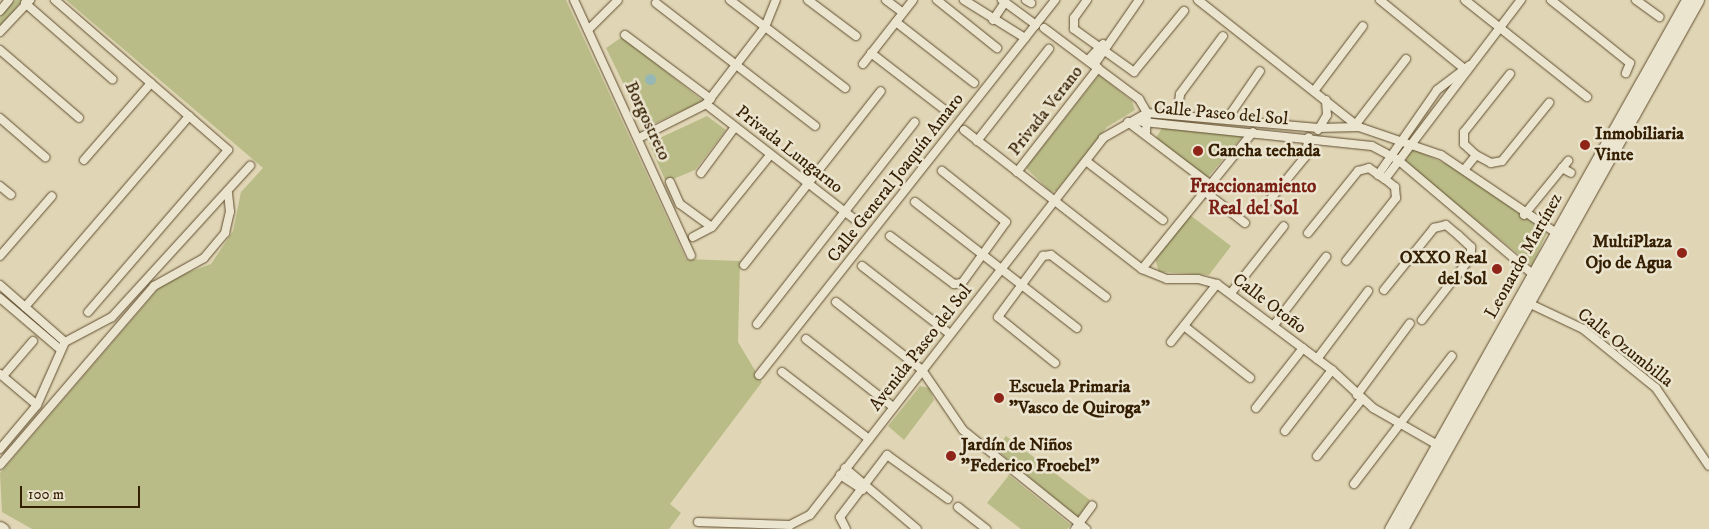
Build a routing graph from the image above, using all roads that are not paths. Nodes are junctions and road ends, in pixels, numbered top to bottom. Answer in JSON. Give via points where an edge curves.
{"nodes":[{"id":1,"x":9,"y":0,"type":"edge"},
{"id":2,"x":55,"y":0,"type":"edge"},
{"id":3,"x":574,"y":0,"type":"edge"},
{"id":4,"x":618,"y":0,"type":"edge"},
{"id":5,"x":730,"y":0,"type":"edge"},
{"id":6,"x":776,"y":0,"type":"edge"},
{"id":7,"x":808,"y":0,"type":"edge"},
{"id":8,"x":886,"y":0,"type":"edge"},
{"id":9,"x":913,"y":0,"type":"edge"},
{"id":10,"x":937,"y":0,"type":"edge"},
{"id":11,"x":964,"y":0,"type":"edge"},
{"id":12,"x":1055,"y":0,"type":"edge"},
{"id":13,"x":1087,"y":0,"type":"edge"},
{"id":14,"x":1139,"y":0,"type":"edge"},
{"id":15,"x":1198,"y":0,"type":"edge"},
{"id":16,"x":1380,"y":0,"type":"edge"},
{"id":17,"x":1465,"y":0,"type":"edge"},
{"id":18,"x":1522,"y":0,"type":"edge"},
{"id":19,"x":1552,"y":0,"type":"edge"},
{"id":20,"x":1636,"y":0,"type":"edge"},
{"id":21,"x":1687,"y":0,"type":"edge"},
{"id":22,"x":1698,"y":0,"type":"edge"},
{"id":23,"x":1004,"y":1,"type":"edge"},
{"id":24,"x":27,"y":2,"type":"edge"},
{"id":25,"x":656,"y":2,"type":"dead end"},
{"id":26,"x":0,"y":11,"type":"edge"},
{"id":27,"x":1184,"y":11,"type":"dead end"},
{"id":28,"x":904,"y":13,"type":"junction"},
{"id":29,"x":1658,"y":18,"type":"dead end"},
{"id":30,"x":993,"y":20,"type":"junction"},
{"id":31,"x":896,"y":22,"type":"junction"},
{"id":32,"x":1036,"y":25,"type":"junction"},
{"id":33,"x":1363,"y":26,"type":"dead end"},
{"id":34,"x":765,"y":27,"type":"junction"},
{"id":35,"x":1500,"y":27,"type":"junction"},
{"id":36,"x":1044,"y":28,"type":"dead end"},
{"id":37,"x":588,"y":30,"type":"junction"},
{"id":38,"x":0,"y":32,"type":"edge"},
{"id":39,"x":625,"y":35,"type":"dead end"},
{"id":40,"x":856,"y":36,"type":"dead end"},
{"id":41,"x":1223,"y":36,"type":"dead end"},
{"id":42,"x":1026,"y":38,"type":"junction"},
{"id":43,"x":997,"y":48,"type":"dead end"},
{"id":44,"x":1048,"y":49,"type":"dead end"},
{"id":45,"x":1101,"y":49,"type":"junction"},
{"id":46,"x":0,"y":50,"type":"edge"},
{"id":47,"x":871,"y":53,"type":"junction"},
{"id":48,"x":1406,"y":59,"type":"dead end"},
{"id":49,"x":736,"y":63,"type":"junction"},
{"id":50,"x":863,"y":64,"type":"dead end"},
{"id":51,"x":1093,"y":65,"type":"junction"},
{"id":52,"x":1467,"y":68,"type":"junction"},
{"id":53,"x":1260,"y":71,"type":"dead end"},
{"id":54,"x":1626,"y":73,"type":"dead end"},
{"id":55,"x":1510,"y":74,"type":"dead end"},
{"id":56,"x":112,"y":80,"type":"dead end"},
{"id":57,"x":151,"y":83,"type":"junction"},
{"id":58,"x":974,"y":83,"type":"dead end"},
{"id":59,"x":845,"y":88,"type":"dead end"},
{"id":60,"x":881,"y":91,"type":"dead end"},
{"id":61,"x":1314,"y":91,"type":"junction"},
{"id":62,"x":1588,"y":97,"type":"dead end"},
{"id":63,"x":1326,"y":100,"type":"junction"},
{"id":64,"x":709,"y":102,"type":"junction"},
{"id":65,"x":1549,"y":103,"type":"dead end"},
{"id":66,"x":1147,"y":112,"type":"junction"},
{"id":67,"x":949,"y":113,"type":"dead end"},
{"id":68,"x":1177,"y":114,"type":"junction"},
{"id":69,"x":190,"y":116,"type":"junction"},
{"id":70,"x":0,"y":118,"type":"edge"},
{"id":71,"x":79,"y":118,"type":"dead end"},
{"id":72,"x":1227,"y":119,"type":"junction"},
{"id":73,"x":1131,"y":121,"type":"junction"},
{"id":74,"x":915,"y":122,"type":"dead end"},
{"id":75,"x":1624,"y":122,"type":"junction"},
{"id":76,"x":1147,"y":123,"type":"junction"},
{"id":77,"x":1357,"y":125,"type":"junction"},
{"id":78,"x":815,"y":126,"type":"dead end"},
{"id":79,"x":735,"y":127,"type":"junction"},
{"id":80,"x":1318,"y":128,"type":"junction"},
{"id":81,"x":964,"y":130,"type":"dead end"},
{"id":82,"x":1253,"y":132,"type":"junction"},
{"id":83,"x":1146,"y":135,"type":"junction"},
{"id":84,"x":639,"y":138,"type":"junction"},
{"id":85,"x":1313,"y":138,"type":"junction"},
{"id":86,"x":1400,"y":140,"type":"junction"},
{"id":87,"x":978,"y":141,"type":"junction"},
{"id":88,"x":1409,"y":142,"type":"junction"},
{"id":89,"x":770,"y":155,"type":"junction"},
{"id":90,"x":1476,"y":155,"type":"junction"},
{"id":91,"x":45,"y":157,"type":"dead end"},
{"id":92,"x":1395,"y":158,"type":"junction"},
{"id":93,"x":84,"y":160,"type":"dead end"},
{"id":94,"x":1086,"y":161,"type":"junction"},
{"id":95,"x":1568,"y":161,"type":"dead end"},
{"id":96,"x":250,"y":166,"type":"dead end"},
{"id":97,"x":1562,"y":168,"type":"junction"},
{"id":98,"x":942,"y":170,"type":"dead end"},
{"id":99,"x":1464,"y":170,"type":"junction"},
{"id":100,"x":1017,"y":172,"type":"junction"},
{"id":101,"x":700,"y":173,"type":"dead end"},
{"id":102,"x":1571,"y":173,"type":"dead end"},
{"id":103,"x":1382,"y":177,"type":"junction"},
{"id":104,"x":670,"y":182,"type":"dead end"},
{"id":105,"x":806,"y":184,"type":"junction"},
{"id":106,"x":1211,"y":185,"type":"junction"},
{"id":107,"x":0,"y":186,"type":"edge"},
{"id":108,"x":1204,"y":191,"type":"junction"},
{"id":109,"x":228,"y":193,"type":"junction"},
{"id":110,"x":11,"y":195,"type":"dead end"},
{"id":111,"x":52,"y":196,"type":"dead end"},
{"id":112,"x":1269,"y":201,"type":"dead end"},
{"id":113,"x":915,"y":202,"type":"dead end"},
{"id":114,"x":1055,"y":202,"type":"junction"},
{"id":115,"x":844,"y":213,"type":"junction"},
{"id":116,"x":1524,"y":215,"type":"junction"},
{"id":117,"x":854,"y":219,"type":"dead end"},
{"id":118,"x":1163,"y":220,"type":"dead end"},
{"id":119,"x":1469,"y":221,"type":"junction"},
{"id":120,"x":1245,"y":223,"type":"dead end"},
{"id":121,"x":1284,"y":226,"type":"dead end"},
{"id":122,"x":712,"y":227,"type":"junction"},
{"id":123,"x":1308,"y":233,"type":"dead end"},
{"id":124,"x":1458,"y":235,"type":"junction"},
{"id":125,"x":890,"y":236,"type":"dead end"},
{"id":126,"x":1561,"y":236,"type":"junction"},
{"id":127,"x":694,"y":237,"type":"dead end"},
{"id":128,"x":691,"y":255,"type":"dead end"},
{"id":129,"x":984,"y":255,"type":"junction"},
{"id":130,"x":0,"y":256,"type":"edge"},
{"id":131,"x":1326,"y":257,"type":"dead end"},
{"id":132,"x":168,"y":259,"type":"junction"},
{"id":133,"x":1346,"y":261,"type":"dead end"},
{"id":134,"x":744,"y":265,"type":"dead end"},
{"id":135,"x":862,"y":266,"type":"dead end"},
{"id":136,"x":1002,"y":269,"type":"junction"},
{"id":137,"x":1142,"y":269,"type":"junction"},
{"id":138,"x":176,"y":273,"type":"junction"},
{"id":139,"x":1538,"y":279,"type":"junction"},
{"id":140,"x":1021,"y":284,"type":"junction"},
{"id":141,"x":1217,"y":284,"type":"junction"},
{"id":142,"x":0,"y":285,"type":"edge"},
{"id":143,"x":1368,"y":290,"type":"dead end"},
{"id":144,"x":1384,"y":290,"type":"dead end"},
{"id":145,"x":1231,"y":293,"type":"junction"},
{"id":146,"x":1106,"y":297,"type":"dead end"},
{"id":147,"x":0,"y":298,"type":"edge"},
{"id":148,"x":1525,"y":301,"type":"junction"},
{"id":149,"x":836,"y":302,"type":"dead end"},
{"id":150,"x":25,"y":307,"type":"junction"},
{"id":151,"x":88,"y":312,"type":"dead end"},
{"id":152,"x":1422,"y":320,"type":"dead end"},
{"id":153,"x":100,"y":322,"type":"junction"},
{"id":154,"x":1410,"y":323,"type":"dead end"},
{"id":155,"x":756,"y":324,"type":"dead end"},
{"id":156,"x":1274,"y":325,"type":"junction"},
{"id":157,"x":1184,"y":326,"type":"junction"},
{"id":158,"x":1077,"y":328,"type":"dead end"},
{"id":159,"x":950,"y":334,"type":"junction"},
{"id":160,"x":111,"y":336,"type":"junction"},
{"id":161,"x":806,"y":340,"type":"dead end"},
{"id":162,"x":33,"y":341,"type":"dead end"},
{"id":163,"x":65,"y":342,"type":"junction"},
{"id":164,"x":1171,"y":342,"type":"dead end"},
{"id":165,"x":1304,"y":348,"type":"junction"},
{"id":166,"x":60,"y":349,"type":"junction"},
{"id":167,"x":1452,"y":356,"type":"dead end"},
{"id":168,"x":1317,"y":359,"type":"junction"},
{"id":169,"x":1055,"y":363,"type":"dead end"},
{"id":170,"x":922,"y":370,"type":"junction"},
{"id":171,"x":1332,"y":370,"type":"junction"},
{"id":172,"x":782,"y":372,"type":"dead end"},
{"id":173,"x":1,"y":375,"type":"edge"},
{"id":174,"x":760,"y":375,"type":"dead end"},
{"id":175,"x":1250,"y":378,"type":"dead end"},
{"id":176,"x":46,"y":386,"type":"junction"},
{"id":177,"x":61,"y":394,"type":"junction"},
{"id":178,"x":1359,"y":397,"type":"junction"},
{"id":179,"x":37,"y":405,"type":"junction"},
{"id":180,"x":894,"y":407,"type":"junction"},
{"id":181,"x":1256,"y":408,"type":"dead end"},
{"id":182,"x":1402,"y":424,"type":"junction"},
{"id":183,"x":1284,"y":430,"type":"dead end"},
{"id":184,"x":869,"y":439,"type":"junction"},
{"id":185,"x":1425,"y":441,"type":"junction"},
{"id":186,"x":2,"y":444,"type":"edge"},
{"id":187,"x":1441,"y":453,"type":"junction"},
{"id":188,"x":1317,"y":456,"type":"dead end"},
{"id":189,"x":0,"y":465,"type":"edge"},
{"id":190,"x":1709,"y":466,"type":"edge"},
{"id":191,"x":843,"y":472,"type":"junction"},
{"id":192,"x":1354,"y":484,"type":"dead end"},
{"id":193,"x":862,"y":486,"type":"junction"},
{"id":194,"x":948,"y":499,"type":"dead end"},
{"id":195,"x":1092,"y":506,"type":"dead end"},
{"id":196,"x":958,"y":507,"type":"dead end"},
{"id":197,"x":698,"y":522,"type":"dead end"},
{"id":198,"x":1077,"y":526,"type":"edge"},
{"id":199,"x":846,"y":529,"type":"edge"},
{"id":200,"x":917,"y":529,"type":"edge"},
{"id":201,"x":986,"y":529,"type":"edge"},
{"id":202,"x":1086,"y":529,"type":"edge"},
{"id":203,"x":1390,"y":529,"type":"edge"},
{"id":204,"x":1402,"y":529,"type":"edge"}],
"edges":[{"from":1,"to":26,"type":"street"},
{"from":2,"to":57,"type":"street"},
{"from":3,"to":37,"type":"street","name":"Borgostreto"},
{"from":4,"to":37,"type":"street"},
{"from":5,"to":34,"type":"street"},
{"from":6,"to":34,"type":"street"},
{"from":7,"to":40,"type":"street"},
{"from":8,"to":28,"type":"street"},
{"from":9,"to":28,"type":"street"},
{"from":10,"to":43,"type":"street"},
{"from":11,"to":30,"type":"street"},
{"from":12,"to":32,"type":"street","name":"Calle General Joaquín Amaro"},
{"from":13,"to":45,"type":"street","via":[[1072,24]]},
{"from":14,"to":45,"type":"street","name":"Privada Verano"},
{"from":15,"to":61,"type":"street"},
{"from":16,"to":52,"type":"street"},
{"from":17,"to":35,"type":"street"},
{"from":18,"to":35,"type":"street"},
{"from":19,"to":54,"type":"street","via":[[1630,63]]},
{"from":20,"to":29,"type":"street"},
{"from":21,"to":75,"type":"main road","name":"Leonardo Martínez"},
{"from":22,"to":75,"type":"main road","name":"Leonardo Martínez"},
{"from":23,"to":30,"type":"street"},
{"from":23,"to":32,"type":"street"},
{"from":24,"to":38,"type":"street"},
{"from":24,"to":56,"type":"street"},
{"from":25,"to":49,"type":"street"},
{"from":27,"to":45,"type":"street","via":[[1134,72]]},
{"from":28,"to":31,"type":"street"},
{"from":30,"to":42,"type":"street"},
{"from":31,"to":47,"type":"street"},
{"from":31,"to":58,"type":"street"},
{"from":32,"to":42,"type":"street","name":"Calle General Joaquín Amaro"},
{"from":33,"to":61,"type":"street"},
{"from":34,"to":49,"type":"street"},
{"from":34,"to":59,"type":"street"},
{"from":35,"to":52,"type":"street"},
{"from":35,"to":62,"type":"street"},
{"from":36,"to":51,"type":"street"},
{"from":37,"to":84,"type":"street","name":"Borgostreto"},
{"from":39,"to":64,"type":"street","name":"Privada Lungarno"},
{"from":41,"to":68,"type":"street","via":[[1180,94]]},
{"from":42,"to":174,"type":"street","name":"Calle General Joaquín Amaro"},
{"from":44,"to":87,"type":"street"},
{"from":45,"to":51,"type":"street","name":"Privada Verano"},
{"from":46,"to":71,"type":"street"},
{"from":47,"to":50,"type":"street"},
{"from":47,"to":67,"type":"street"},
{"from":48,"to":77,"type":"street"},
{"from":49,"to":64,"type":"street"},
{"from":49,"to":78,"type":"street"},
{"from":51,"to":66,"type":"street","via":[[1139,100]]},
{"from":51,"to":100,"type":"street","name":"Privada Verano"},
{"from":52,"to":86,"type":"street","via":[[1436,90]]},
{"from":52,"to":88,"type":"street"},
{"from":53,"to":72,"type":"street"},
{"from":55,"to":90,"type":"street","via":[[1464,132],[1464,144]]},
{"from":57,"to":69,"type":"street"},
{"from":57,"to":93,"type":"street"},
{"from":60,"to":105,"type":"street"},
{"from":61,"to":63,"type":"street"},
{"from":63,"to":77,"type":"street"},
{"from":63,"to":80,"type":"street","via":[[1327,116]]},
{"from":64,"to":79,"type":"street","name":"Privada Lungarno"},
{"from":64,"to":84,"type":"street"},
{"from":65,"to":90,"type":"street","via":[[1502,161],[1491,163]]},
{"from":66,"to":68,"type":"street","name":"Calle Paseo del Sol"},
{"from":66,"to":73,"type":"street","name":"Calle Paseo del Sol"},
{"from":66,"to":76,"type":"street"},
{"from":68,"to":72,"type":"street","name":"Calle Paseo del Sol"},
{"from":69,"to":150,"type":"street"},
{"from":69,"to":151,"type":"street","via":[[228,150]]},
{"from":70,"to":91,"type":"street"},
{"from":72,"to":80,"type":"street","name":"Calle Paseo del Sol"},
{"from":73,"to":76,"type":"street","name":"Calle Paseo del Sol"},
{"from":73,"to":83,"type":"street"},
{"from":73,"to":94,"type":"street","name":"Avenida Paseo del Sol","via":[[1103,138]]},
{"from":74,"to":115,"type":"street"},
{"from":75,"to":126,"type":"main road","name":"Leonardo Martínez"},
{"from":76,"to":82,"type":"street","name":"Calle Paseo del Sol"},
{"from":76,"to":83,"type":"street"},
{"from":77,"to":80,"type":"street","name":"Calle Paseo del Sol"},
{"from":77,"to":86,"type":"street","name":"Calle Paseo del Sol"},
{"from":79,"to":89,"type":"street","name":"Privada Lungarno"},
{"from":79,"to":101,"type":"street"},
{"from":80,"to":85,"type":"street"},
{"from":81,"to":87,"type":"street","name":"Calle Otoño"},
{"from":82,"to":85,"type":"street","name":"Calle Paseo del Sol"},
{"from":82,"to":106,"type":"street"},
{"from":83,"to":106,"type":"street"},
{"from":84,"to":128,"type":"street","name":"Borgostreto"},
{"from":85,"to":92,"type":"street","name":"Calle Paseo del Sol","via":[[1355,142]]},
{"from":85,"to":112,"type":"street","via":[[1304,157]]},
{"from":86,"to":88,"type":"street","name":"Calle Paseo del Sol"},
{"from":86,"to":92,"type":"street"},
{"from":87,"to":100,"type":"street","name":"Calle Otoño"},
{"from":88,"to":92,"type":"street"},
{"from":88,"to":99,"type":"street","name":"Calle Paseo del Sol"},
{"from":89,"to":105,"type":"street","name":"Privada Lungarno"},
{"from":89,"to":122,"type":"street"},
{"from":90,"to":99,"type":"street"},
{"from":92,"to":103,"type":"street"},
{"from":92,"to":119,"type":"street","name":"Calle Paseo del Sol"},
{"from":94,"to":114,"type":"street","name":"Avenida Paseo del Sol"},
{"from":94,"to":118,"type":"street"},
{"from":95,"to":97,"type":"street"},
{"from":96,"to":109,"type":"street"},
{"from":97,"to":102,"type":"street"},
{"from":97,"to":116,"type":"street"},
{"from":98,"to":129,"type":"street","via":[[1006,222]]},
{"from":99,"to":116,"type":"street","name":"Calle Paseo del Sol"},
{"from":100,"to":114,"type":"street","name":"Calle Otoño"},
{"from":103,"to":123,"type":"street","via":[[1370,168],[1358,171]]},
{"from":103,"to":133,"type":"street","via":[[1395,187],[1396,198]]},
{"from":104,"to":122,"type":"street","via":[[680,204]]},
{"from":105,"to":115,"type":"street","name":"Privada Lungarno"},
{"from":105,"to":134,"type":"street"},
{"from":106,"to":108,"type":"street"},
{"from":107,"to":110,"type":"street"},
{"from":108,"to":120,"type":"street"},
{"from":108,"to":137,"type":"street"},
{"from":109,"to":132,"type":"street"},
{"from":109,"to":138,"type":"street","via":[[230,212],[225,233],[204,258]]},
{"from":111,"to":130,"type":"street"},
{"from":113,"to":129,"type":"street"},
{"from":114,"to":136,"type":"street","name":"Avenida Paseo del Sol"},
{"from":114,"to":137,"type":"street","name":"Calle Otoño"},
{"from":115,"to":117,"type":"street","name":"Privada Lungarno"},
{"from":115,"to":155,"type":"street"},
{"from":116,"to":126,"type":"street","name":"Calle Paseo del Sol"},
{"from":119,"to":124,"type":"street"},
{"from":119,"to":139,"type":"street","name":"Calle Paseo del Sol"},
{"from":121,"to":145,"type":"street"},
{"from":122,"to":127,"type":"street"},
{"from":124,"to":144,"type":"street","via":[[1446,225],[1434,228]]},
{"from":124,"to":152,"type":"street","via":[[1471,247],[1471,257]]},
{"from":125,"to":129,"type":"street","via":[[959,286]]},
{"from":126,"to":139,"type":"main road","name":"Leonardo Martínez"},
{"from":129,"to":136,"type":"street"},
{"from":131,"to":156,"type":"street"},
{"from":132,"to":138,"type":"street"},
{"from":132,"to":153,"type":"street","via":[[112,317]]},
{"from":135,"to":159,"type":"street"},
{"from":136,"to":140,"type":"street"},
{"from":136,"to":159,"type":"street","name":"Avenida Paseo del Sol"},
{"from":137,"to":141,"type":"street","name":"Calle Otoño","via":[[1167,279],[1198,278]]},
{"from":138,"to":160,"type":"street","via":[[154,286]]},
{"from":139,"to":148,"type":"main road","name":"Leonardo Martínez"},
{"from":140,"to":146,"type":"street","via":[[1046,254]]},
{"from":140,"to":158,"type":"street"},
{"from":140,"to":169,"type":"street","via":[[998,317]]},
{"from":141,"to":145,"type":"street","name":"Calle Otoño"},
{"from":141,"to":157,"type":"street"},
{"from":142,"to":150,"type":"street"},
{"from":143,"to":168,"type":"street"},
{"from":145,"to":156,"type":"street","name":"Calle Otoño"},
{"from":147,"to":166,"type":"street"},
{"from":148,"to":187,"type":"main road","name":"Leonardo Martínez"},
{"from":148,"to":190,"type":"street","name":"Calle Ozumbilla","via":[[1583,329],[1656,388]]},
{"from":149,"to":170,"type":"street"},
{"from":150,"to":163,"type":"street"},
{"from":153,"to":160,"type":"street"},
{"from":153,"to":163,"type":"street"},
{"from":154,"to":178,"type":"street"},
{"from":156,"to":165,"type":"street","name":"Calle Otoño"},
{"from":157,"to":164,"type":"street"},
{"from":157,"to":175,"type":"street"},
{"from":159,"to":170,"type":"street","name":"Avenida Paseo del Sol"},
{"from":160,"to":177,"type":"street"},
{"from":161,"to":180,"type":"street"},
{"from":162,"to":173,"type":"street"},
{"from":163,"to":166,"type":"street"},
{"from":165,"to":168,"type":"street","name":"Calle Otoño"},
{"from":165,"to":181,"type":"street"},
{"from":166,"to":176,"type":"street"},
{"from":167,"to":182,"type":"street"},
{"from":168,"to":171,"type":"street","name":"Calle Otoño"},
{"from":170,"to":180,"type":"street","name":"Avenida Paseo del Sol"},
{"from":170,"to":198,"type":"street","via":[[963,430]]},
{"from":171,"to":178,"type":"street","name":"Calle Otoño"},
{"from":171,"to":183,"type":"street"},
{"from":172,"to":184,"type":"street"},
{"from":173,"to":179,"type":"street"},
{"from":176,"to":177,"type":"street"},
{"from":176,"to":179,"type":"street"},
{"from":177,"to":189,"type":"street"},
{"from":178,"to":182,"type":"street","name":"Calle Otoño"},
{"from":178,"to":188,"type":"street"},
{"from":179,"to":186,"type":"street"},
{"from":180,"to":184,"type":"street","name":"Avenida Paseo del Sol"},
{"from":182,"to":185,"type":"street","name":"Calle Otoño"},
{"from":182,"to":192,"type":"street"},
{"from":184,"to":191,"type":"street","name":"Avenida Paseo del Sol"},
{"from":185,"to":187,"type":"street","name":"Calle Otoño"},
{"from":185,"to":187,"type":"street","name":"Calle Otoño"},
{"from":187,"to":203,"type":"main road","name":"Leonardo Martínez"},
{"from":187,"to":204,"type":"main road","name":"Leonardo Martínez"},
{"from":191,"to":193,"type":"street"},
{"from":191,"to":197,"type":"street","name":"Avenida Paseo del Sol","via":[[800,522]]},
{"from":193,"to":194,"type":"street","via":[[887,455]]},
{"from":193,"to":199,"type":"street","via":[[840,517]]},
{"from":193,"to":200,"type":"street"},
{"from":195,"to":198,"type":"street"},
{"from":196,"to":201,"type":"street"},
{"from":198,"to":202,"type":"street"}]}
